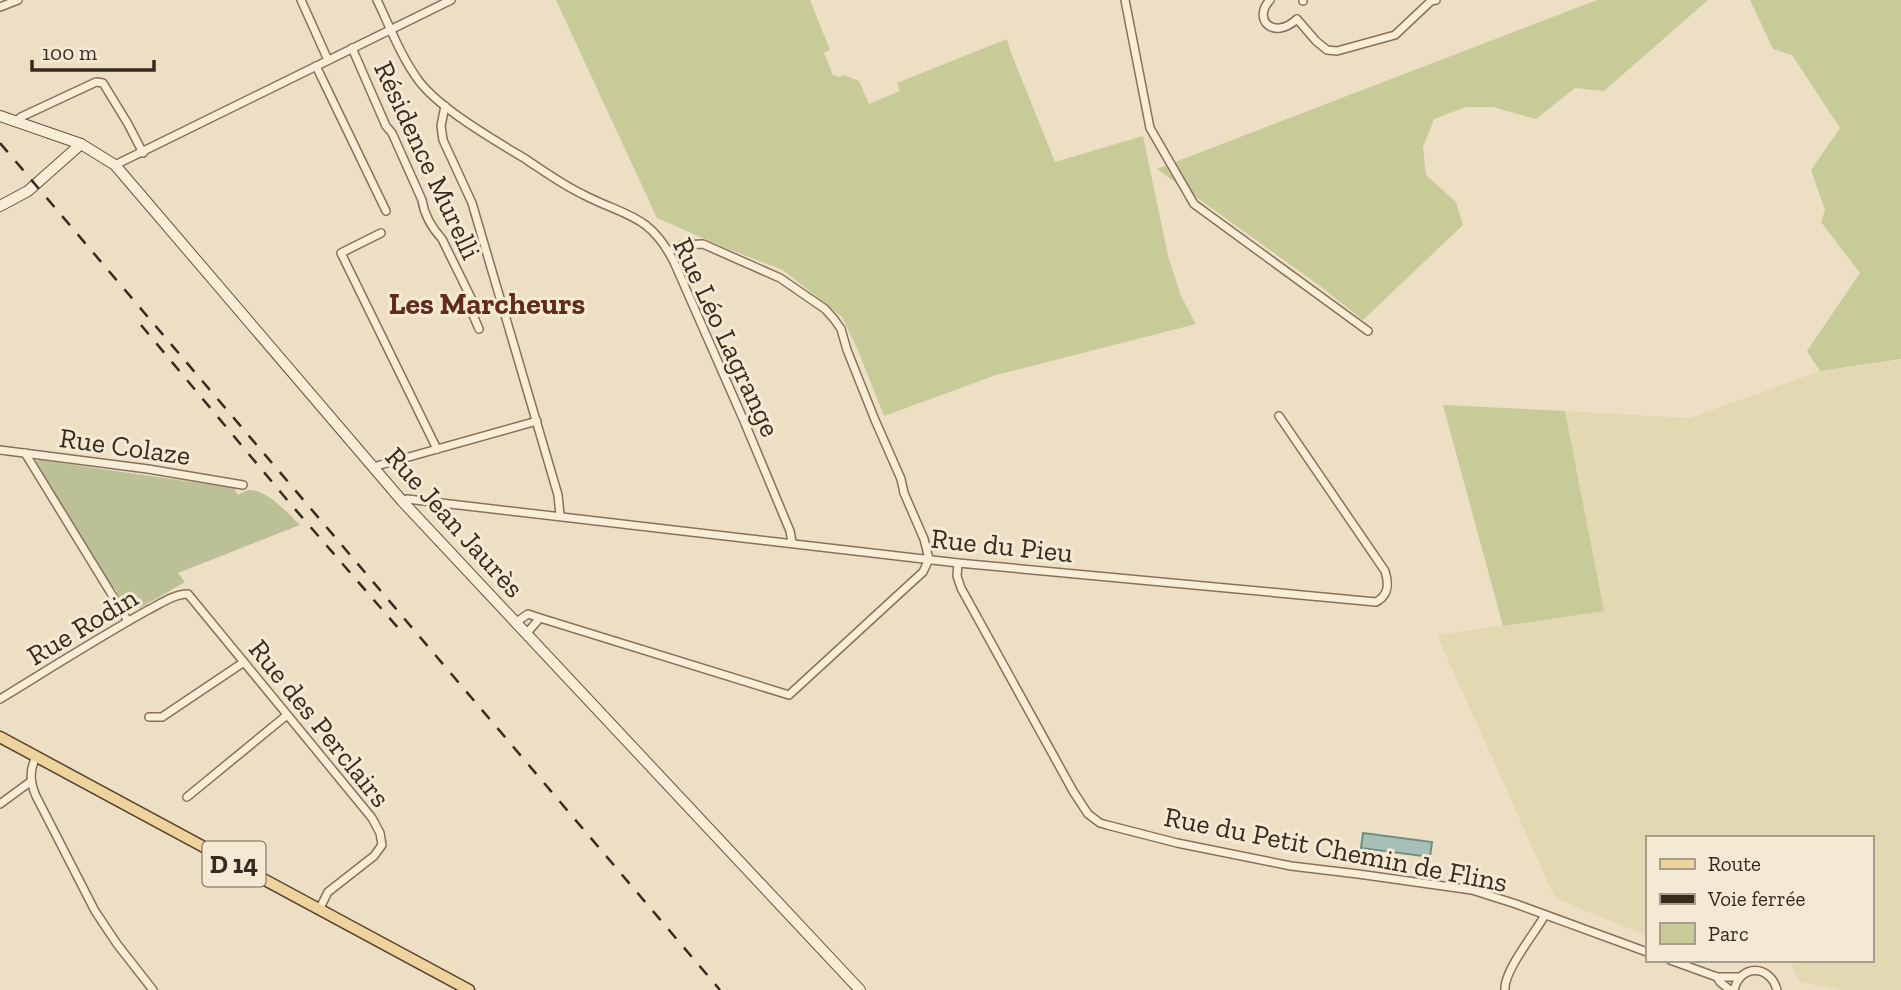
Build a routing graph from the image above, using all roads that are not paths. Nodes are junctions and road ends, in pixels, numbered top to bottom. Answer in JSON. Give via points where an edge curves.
{"nodes":[{"id":1,"x":18,"y":0,"type":"edge"},
{"id":2,"x":300,"y":0,"type":"edge"},
{"id":3,"x":377,"y":0,"type":"edge"},
{"id":4,"x":451,"y":0,"type":"edge"},
{"id":5,"x":1125,"y":0,"type":"edge"},
{"id":6,"x":1270,"y":0,"type":"edge"},
{"id":7,"x":1436,"y":0,"type":"edge"},
{"id":8,"x":0,"y":8,"type":"edge"},
{"id":9,"x":391,"y":30,"type":"junction"},
{"id":10,"x":352,"y":48,"type":"junction"},
{"id":11,"x":328,"y":60,"type":"junction"},
{"id":12,"x":316,"y":66,"type":"junction"},
{"id":13,"x":445,"y":106,"type":"junction"},
{"id":14,"x":0,"y":116,"type":"edge"},
{"id":15,"x":15,"y":122,"type":"junction"},
{"id":16,"x":81,"y":144,"type":"junction"},
{"id":17,"x":143,"y":153,"type":"junction"},
{"id":18,"x":115,"y":165,"type":"junction"},
{"id":19,"x":0,"y":206,"type":"edge"},
{"id":20,"x":386,"y":211,"type":"dead end"},
{"id":21,"x":381,"y":233,"type":"dead end"},
{"id":22,"x":669,"y":251,"type":"junction"},
{"id":23,"x":479,"y":330,"type":"dead end"},
{"id":24,"x":1368,"y":331,"type":"dead end"},
{"id":25,"x":1279,"y":416,"type":"dead end"},
{"id":26,"x":537,"y":421,"type":"junction"},
{"id":27,"x":0,"y":443,"type":"edge"},
{"id":28,"x":438,"y":449,"type":"junction"},
{"id":29,"x":2,"y":451,"type":"edge"},
{"id":30,"x":25,"y":453,"type":"junction"},
{"id":31,"x":373,"y":467,"type":"junction"},
{"id":32,"x":243,"y":485,"type":"dead end"},
{"id":33,"x":402,"y":502,"type":"junction"},
{"id":34,"x":561,"y":515,"type":"junction"},
{"id":35,"x":792,"y":542,"type":"junction"},
{"id":36,"x":929,"y":559,"type":"junction"},
{"id":37,"x":958,"y":562,"type":"junction"},
{"id":38,"x":188,"y":594,"type":"joint"},
{"id":39,"x":540,"y":618,"type":"junction"},
{"id":40,"x":128,"y":621,"type":"junction"},
{"id":41,"x":515,"y":623,"type":"junction"},
{"id":42,"x":526,"y":634,"type":"junction"},
{"id":43,"x":244,"y":662,"type":"junction"},
{"id":44,"x":0,"y":699,"type":"edge"},
{"id":45,"x":287,"y":715,"type":"junction"},
{"id":46,"x":149,"y":717,"type":"dead end"},
{"id":47,"x":0,"y":737,"type":"edge"},
{"id":48,"x":36,"y":757,"type":"junction"},
{"id":49,"x":30,"y":782,"type":"junction"},
{"id":50,"x":187,"y":797,"type":"dead end"},
{"id":51,"x":0,"y":804,"type":"edge"},
{"id":52,"x":320,"y":908,"type":"junction"},
{"id":53,"x":1545,"y":915,"type":"junction"},
{"id":54,"x":1646,"y":952,"type":"edge"},
{"id":55,"x":1676,"y":962,"type":"edge"},
{"id":56,"x":1717,"y":977,"type":"junction"},
{"id":57,"x":1740,"y":977,"type":"junction"},
{"id":58,"x":153,"y":990,"type":"edge"},
{"id":59,"x":469,"y":990,"type":"edge"},
{"id":60,"x":860,"y":990,"type":"edge"},
{"id":61,"x":1505,"y":990,"type":"edge"},
{"id":62,"x":1732,"y":990,"type":"edge"},
{"id":63,"x":1777,"y":990,"type":"edge"}],
"edges":[{"from":1,"to":8,"type":"street"},
{"from":2,"to":11,"type":"street"},
{"from":3,"to":9,"type":"street","name":"Rue Léo Lagrange"},
{"from":4,"to":9,"type":"street"},
{"from":5,"to":24,"type":"street","via":[[1150,128],[1194,204]]},
{"from":6,"to":7,"type":"street","via":[[1263,13],[1270,26],[1289,27],[1297,19],[1326,50],[1337,51],[1395,35]]},
{"from":9,"to":10,"type":"street"},
{"from":9,"to":13,"type":"street","name":"Rue Léo Lagrange","via":[[420,83]]},
{"from":10,"to":11,"type":"street"},
{"from":10,"to":23,"type":"street","name":"Résidence Murelli","via":[[423,208],[474,304]]},
{"from":11,"to":12,"type":"street"},
{"from":12,"to":17,"type":"street"},
{"from":12,"to":20,"type":"street"},
{"from":13,"to":22,"type":"street","name":"Rue Léo Lagrange","via":[[582,194],[636,218],[652,229]]},
{"from":13,"to":26,"type":"street","via":[[443,140],[472,203]]},
{"from":14,"to":15,"type":"main road","name":"Rue Jean Jaurès"},
{"from":15,"to":16,"type":"main road","name":"Rue Jean Jaurès"},
{"from":15,"to":17,"type":"street","via":[[96,82],[103,83]]},
{"from":16,"to":18,"type":"main road","name":"Rue Jean Jaurès"},
{"from":16,"to":19,"type":"main road","via":[[42,180]]},
{"from":17,"to":18,"type":"street"},
{"from":18,"to":31,"type":"main road","name":"Rue Jean Jaurès"},
{"from":21,"to":28,"type":"street","via":[[341,253]]},
{"from":22,"to":35,"type":"street","name":"Rue Léo Lagrange"},
{"from":22,"to":36,"type":"street","via":[[704,244],[780,278],[834,318],[897,467]]},
{"from":25,"to":37,"type":"street","name":"Rue du Pieu","via":[[1385,571],[1388,589],[1383,599],[1376,602]]},
{"from":26,"to":28,"type":"street"},
{"from":26,"to":34,"type":"street"},
{"from":27,"to":29,"type":"street"},
{"from":28,"to":31,"type":"street"},
{"from":29,"to":30,"type":"street","name":"Rue Colaze"},
{"from":30,"to":32,"type":"street","name":"Rue Colaze"},
{"from":30,"to":40,"type":"street"},
{"from":31,"to":33,"type":"main road","name":"Rue Jean Jaurès"},
{"from":33,"to":34,"type":"street","name":"Rue du Pieu"},
{"from":33,"to":41,"type":"main road","name":"Rue Jean Jaurès"},
{"from":34,"to":35,"type":"street","name":"Rue du Pieu"},
{"from":35,"to":36,"type":"street","name":"Rue du Pieu"},
{"from":36,"to":37,"type":"street","name":"Rue du Pieu"},
{"from":36,"to":39,"type":"street","via":[[918,577],[789,695]]},
{"from":37,"to":53,"type":"street","name":"Rue du Petit Chemin de Flins","via":[[958,582],[965,595],[1073,791],[1100,823],[1290,866],[1472,890]]},
{"from":38,"to":40,"type":"street","name":"Rue Rodin"},
{"from":38,"to":43,"type":"street","name":"Rue des Perclairs"},
{"from":39,"to":41,"type":"street","via":[[528,614]]},
{"from":39,"to":42,"type":"street"},
{"from":40,"to":44,"type":"street","name":"Rue Rodin"},
{"from":41,"to":42,"type":"main road","name":"Rue Jean Jaurès"},
{"from":42,"to":60,"type":"main road","name":"Rue Jean Jaurès"},
{"from":43,"to":45,"type":"street","name":"Rue des Perclairs"},
{"from":43,"to":46,"type":"street","via":[[162,718]]},
{"from":45,"to":50,"type":"street"},
{"from":45,"to":52,"type":"street","name":"Rue des Perclairs","via":[[380,833],[382,845],[374,856],[328,892]]},
{"from":47,"to":48,"type":"main road","number":"D 14"},
{"from":48,"to":49,"type":"street"},
{"from":48,"to":52,"type":"main road","number":"D 14"},
{"from":49,"to":51,"type":"street"},
{"from":49,"to":58,"type":"street","via":[[95,911]]},
{"from":52,"to":59,"type":"main road","number":"D 14"},
{"from":53,"to":54,"type":"street","name":"Rue du Petit Chemin de Flins"},
{"from":53,"to":61,"type":"street","via":[[1507,974]]},
{"from":55,"to":56,"type":"street"},
{"from":56,"to":57,"type":"street"},
{"from":56,"to":62,"type":"street"},
{"from":57,"to":62,"type":"street"},
{"from":57,"to":63,"type":"street","via":[[1762,971],[1772,978]]}]}
